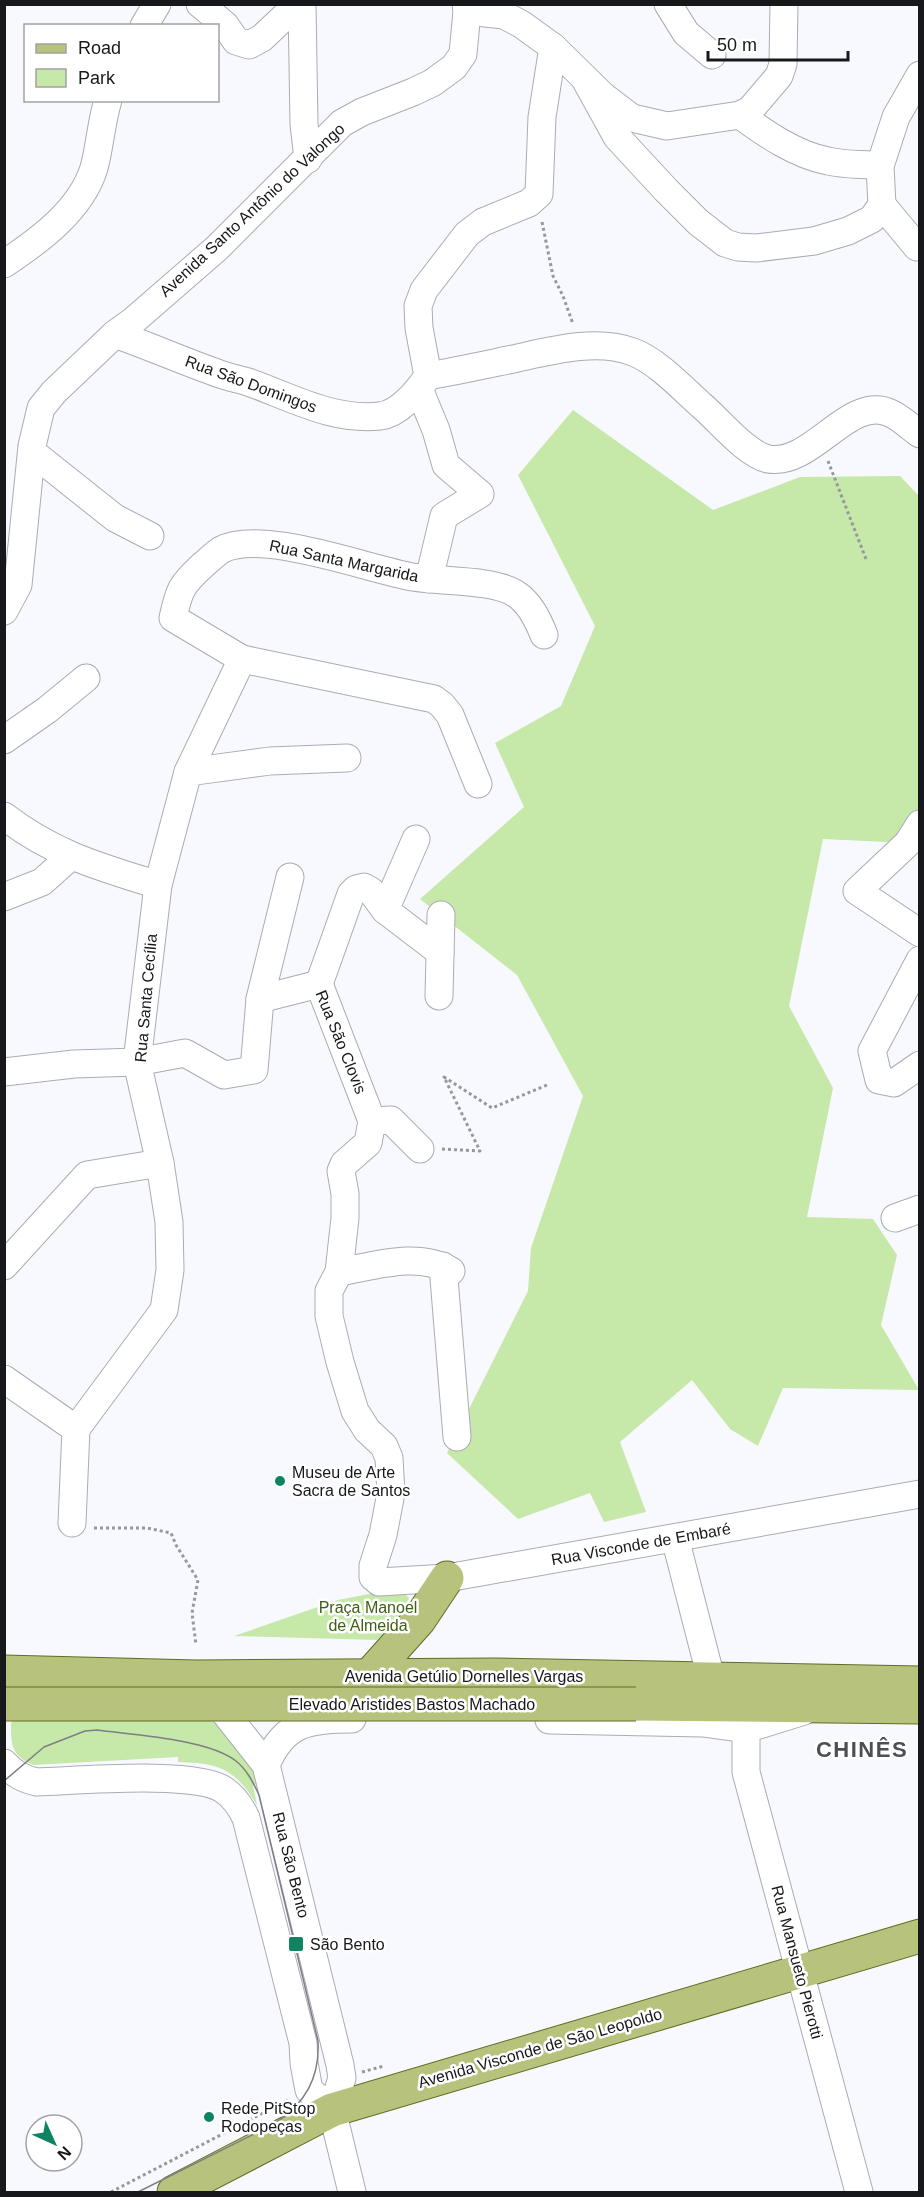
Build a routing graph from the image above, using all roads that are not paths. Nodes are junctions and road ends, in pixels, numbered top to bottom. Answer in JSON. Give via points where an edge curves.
{"nodes":[{"id":1,"x":157,"y":4,"type":"edge"},
{"id":2,"x":200,"y":4,"type":"edge"},
{"id":3,"x":298,"y":4,"type":"edge"},
{"id":4,"x":302,"y":4,"type":"edge"},
{"id":5,"x":668,"y":4,"type":"edge"},
{"id":6,"x":784,"y":4,"type":"edge"},
{"id":7,"x":466,"y":8,"type":"edge"},
{"id":8,"x":145,"y":24,"type":"edge"},
{"id":9,"x":553,"y":47,"type":"junction"},
{"id":10,"x":712,"y":55,"type":"dead end"},
{"id":11,"x":920,"y":75,"type":"edge"},
{"id":12,"x":585,"y":79,"type":"junction"},
{"id":13,"x":108,"y":102,"type":"edge"},
{"id":14,"x":740,"y":115,"type":"junction"},
{"id":15,"x":308,"y":159,"type":"junction"},
{"id":16,"x":880,"y":166,"type":"junction"},
{"id":17,"x":882,"y":205,"type":"junction"},
{"id":18,"x":917,"y":247,"type":"dead end"},
{"id":19,"x":4,"y":264,"type":"edge"},
{"id":20,"x":115,"y":334,"type":"junction"},
{"id":21,"x":423,"y":383,"type":"junction"},
{"id":22,"x":920,"y":434,"type":"edge"},
{"id":23,"x":32,"y":452,"type":"junction"},
{"id":24,"x":150,"y":536,"type":"dead end"},
{"id":25,"x":429,"y":579,"type":"junction"},
{"id":26,"x":4,"y":611,"type":"edge"},
{"id":27,"x":544,"y":635,"type":"dead end"},
{"id":28,"x":242,"y":659,"type":"junction"},
{"id":29,"x":86,"y":678,"type":"dead end"},
{"id":30,"x":4,"y":740,"type":"edge"},
{"id":31,"x":347,"y":758,"type":"dead end"},
{"id":32,"x":188,"y":772,"type":"junction"},
{"id":33,"x":478,"y":784,"type":"dead end"},
{"id":34,"x":4,"y":816,"type":"edge"},
{"id":35,"x":920,"y":824,"type":"edge"},
{"id":36,"x":416,"y":838,"type":"dead end"},
{"id":37,"x":71,"y":856,"type":"junction"},
{"id":38,"x":290,"y":877,"type":"dead end"},
{"id":39,"x":158,"y":885,"type":"junction"},
{"id":40,"x":4,"y":897,"type":"edge"},
{"id":41,"x":385,"y":910,"type":"junction"},
{"id":42,"x":441,"y":915,"type":"dead end"},
{"id":43,"x":920,"y":933,"type":"edge"},
{"id":44,"x":440,"y":952,"type":"junction"},
{"id":45,"x":920,"y":960,"type":"edge"},
{"id":46,"x":319,"y":984,"type":"junction"},
{"id":47,"x":439,"y":996,"type":"dead end"},
{"id":48,"x":260,"y":999,"type":"junction"},
{"id":49,"x":138,"y":1062,"type":"junction"},
{"id":50,"x":920,"y":1065,"type":"edge"},
{"id":51,"x":4,"y":1072,"type":"edge"},
{"id":52,"x":370,"y":1132,"type":"junction"},
{"id":53,"x":420,"y":1149,"type":"road end"},
{"id":54,"x":160,"y":1163,"type":"junction"},
{"id":55,"x":4,"y":1266,"type":"edge"},
{"id":56,"x":339,"y":1272,"type":"junction"},
{"id":57,"x":4,"y":1379,"type":"edge"},
{"id":58,"x":76,"y":1429,"type":"junction"},
{"id":59,"x":456,"y":1437,"type":"dead end"},
{"id":60,"x":920,"y":1494,"type":"edge"},
{"id":61,"x":72,"y":1523,"type":"road end"},
{"id":62,"x":675,"y":1538,"type":"junction"},
{"id":63,"x":447,"y":1578,"type":"junction"},
{"id":64,"x":6,"y":1675,"type":"edge"},
{"id":65,"x":369,"y":1676,"type":"junction"},
{"id":66,"x":196,"y":1677,"type":"junction"},
{"id":67,"x":711,"y":1678,"type":"junction"},
{"id":68,"x":920,"y":1683,"type":"edge"},
{"id":69,"x":4,"y":1704,"type":"edge"},
{"id":70,"x":819,"y":1707,"type":"junction"},
{"id":71,"x":920,"y":1707,"type":"edge"},
{"id":72,"x":746,"y":1729,"type":"junction"},
{"id":73,"x":4,"y":1763,"type":"edge"},
{"id":74,"x":266,"y":1765,"type":"junction"},
{"id":75,"x":920,"y":1936,"type":"edge"},
{"id":76,"x":799,"y":1972,"type":"junction"},
{"id":77,"x":332,"y":2110,"type":"junction"},
{"id":78,"x":174,"y":2193,"type":"edge"},
{"id":79,"x":352,"y":2193,"type":"edge"},
{"id":80,"x":859,"y":2193,"type":"edge"}],
"edges":[{"from":1,"to":8,"type":"street"},
{"from":2,"to":3,"type":"street","via":[[244,45],[255,44]]},
{"from":4,"to":15,"type":"street"},
{"from":5,"to":10,"type":"street","via":[[686,33]]},
{"from":6,"to":14,"type":"street","via":[[783,64],[779,76],[750,110]]},
{"from":7,"to":9,"type":"street","name":"Avenida Santo Antônio do Valongo","via":[[504,15]]},
{"from":7,"to":15,"type":"street","name":"Avenida Santo Antônio do Valongo","via":[[463,54],[454,67],[432,83],[342,123]]},
{"from":9,"to":12,"type":"street","name":"Avenida Santo Antônio do Valongo"},
{"from":9,"to":21,"type":"street","via":[[542,117],[539,194],[530,203],[483,222],[466,234],[424,290],[418,306]]},
{"from":11,"to":16,"type":"street","via":[[896,117]]},
{"from":12,"to":14,"type":"street","name":"Avenida Santo Antônio do Valongo","via":[[618,109],[652,124],[668,126]]},
{"from":12,"to":17,"type":"street","via":[[613,129],[646,170],[725,243],[756,248],[814,241],[872,219]]},
{"from":13,"to":19,"type":"street","via":[[94,168],[83,194],[57,222]]},
{"from":14,"to":16,"type":"street","via":[[764,133],[813,156]]},
{"from":15,"to":20,"type":"street","name":"Avenida Santo Antônio do Valongo","via":[[217,248]]},
{"from":16,"to":17,"type":"street"},
{"from":17,"to":18,"type":"street"},
{"from":20,"to":21,"type":"street","name":"Rua São Domingos","via":[[314,409],[340,414],[390,413]]},
{"from":20,"to":23,"type":"street","name":"Avenida Santo Antônio do Valongo","via":[[41,408]]},
{"from":21,"to":22,"type":"street","name":"Rua São Domingos","via":[[584,346],[623,349],[649,360],[751,451],[766,458],[796,456],[852,417],[871,410],[889,412]]},
{"from":21,"to":25,"type":"street","via":[[446,465],[480,494],[444,516]]},
{"from":23,"to":24,"type":"street","via":[[115,518]]},
{"from":23,"to":26,"type":"street","name":"Avenida Santo Antônio do Valongo","via":[[18,585]]},
{"from":25,"to":27,"type":"street","name":"Rua Santa Margarida","via":[[503,587],[529,606]]},
{"from":25,"to":28,"type":"street","name":"Rua Santa Margarida","via":[[273,545],[238,545],[221,550],[187,580],[178,593],[173,618]]},
{"from":28,"to":32,"type":"street","name":"Rua Santa Cecília"},
{"from":28,"to":33,"type":"street","name":"Rua Santa Margarida","via":[[434,699],[450,715]]},
{"from":29,"to":30,"type":"street"},
{"from":31,"to":32,"type":"street","via":[[270,761]]},
{"from":32,"to":39,"type":"street","name":"Rua Santa Cecília"},
{"from":34,"to":37,"type":"street","via":[[29,835]]},
{"from":35,"to":43,"type":"street","via":[[908,843],[857,891]]},
{"from":36,"to":41,"type":"street"},
{"from":37,"to":39,"type":"street"},
{"from":37,"to":40,"type":"street","via":[[42,882]]},
{"from":38,"to":48,"type":"street"},
{"from":39,"to":49,"type":"street","name":"Rua Santa Cecília"},
{"from":41,"to":44,"type":"street"},
{"from":41,"to":46,"type":"street","via":[[364,887],[351,894]]},
{"from":42,"to":44,"type":"street"},
{"from":44,"to":47,"type":"street"},
{"from":45,"to":50,"type":"street","via":[[872,1051],[879,1080],[894,1083]]},
{"from":46,"to":48,"type":"street","name":"Rua São Clovis"},
{"from":46,"to":52,"type":"street","name":"Rua São Clovis"},
{"from":48,"to":49,"type":"street","via":[[254,1070],[224,1075],[185,1053]]},
{"from":49,"to":51,"type":"street"},
{"from":49,"to":54,"type":"street","name":"Rua Santa Cecília"},
{"from":52,"to":53,"type":"street","via":[[391,1120]]},
{"from":52,"to":56,"type":"street","via":[[341,1171],[345,1218]]},
{"from":54,"to":55,"type":"street","via":[[87,1175]]},
{"from":54,"to":58,"type":"street","name":"Rua Santa Cecília","via":[[169,1222],[170,1270],[164,1310]]},
{"from":56,"to":59,"type":"street","via":[[402,1261],[423,1261],[447,1269]]},
{"from":56,"to":63,"type":"street","name":"Rua Visconde de Embaré","via":[[329,1291],[329,1316],[340,1362],[355,1411],[389,1458],[391,1493],[373,1566],[374,1577],[379,1582]]},
{"from":57,"to":58,"type":"street"},
{"from":58,"to":61,"type":"street"},
{"from":60,"to":62,"type":"street","name":"Rua Visconde de Embaré"},
{"from":62,"to":63,"type":"street","name":"Rua Visconde de Embaré"},
{"from":62,"to":67,"type":"street"},
{"from":63,"to":65,"type":"main road","via":[[419,1620]]},
{"from":64,"to":66,"type":"main road","name":"Avenida Getúlio Dornelles Vargas"},
{"from":65,"to":66,"type":"main road","name":"Avenida Getúlio Dornelles Vargas"},
{"from":65,"to":67,"type":"main road","name":"Avenida Getúlio Dornelles Vargas"},
{"from":66,"to":74,"type":"street","name":"Rua São Bento"},
{"from":67,"to":68,"type":"main road","name":"Avenida Getúlio Dornelles Vargas"},
{"from":69,"to":70,"type":"main road","name":"Elevado Aristides Bastos Machado","bridge":true},
{"from":70,"to":71,"type":"main road","name":"Elevado Aristides Bastos Machado"},
{"from":70,"to":72,"type":"street"},
{"from":72,"to":74,"type":"street","via":[[703,1723],[329,1719],[295,1727],[282,1737]]},
{"from":72,"to":76,"type":"street","name":"Rua Mansueto Pierotti","via":[[746,1772]]},
{"from":73,"to":77,"type":"street","name":"Rua São Bento","via":[[26,1780],[37,1782],[189,1779],[223,1789],[240,1806],[303,2043],[309,2090]]},
{"from":74,"to":77,"type":"street","name":"Rua São Bento","via":[[340,2065],[342,2078]]},
{"from":75,"to":76,"type":"main road","name":"Avenida Visconde de São Leopoldo"},
{"from":76,"to":77,"type":"main road","name":"Avenida Visconde de São Leopoldo"},
{"from":76,"to":80,"type":"street","name":"Rua Mansueto Pierotti"},
{"from":77,"to":78,"type":"main road","name":"Avenida Visconde de São Leopoldo"},
{"from":77,"to":79,"type":"street"}]}
